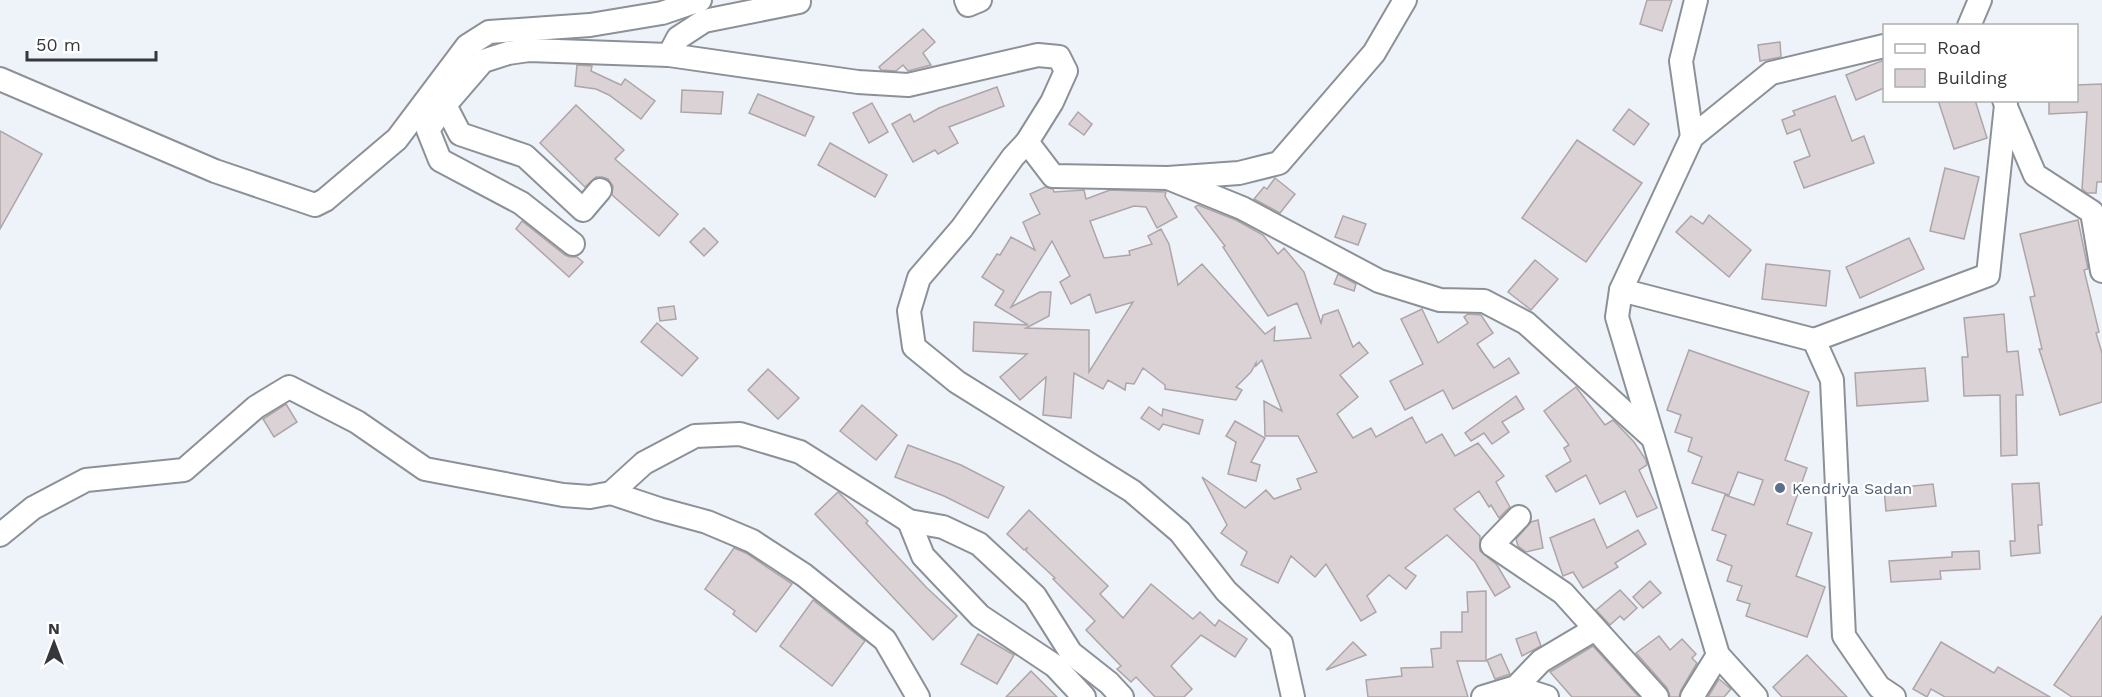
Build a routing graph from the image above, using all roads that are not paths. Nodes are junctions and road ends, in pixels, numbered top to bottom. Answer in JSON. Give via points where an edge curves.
{"nodes":[{"id":1,"x":700,"y":0,"type":"edge"},
{"id":2,"x":966,"y":0,"type":"edge"},
{"id":3,"x":980,"y":0,"type":"edge"},
{"id":4,"x":1405,"y":0,"type":"edge"},
{"id":5,"x":1696,"y":0,"type":"edge"},
{"id":6,"x":1980,"y":0,"type":"edge"},
{"id":7,"x":799,"y":2,"type":"dead end"},
{"id":8,"x":1971,"y":24,"type":"edge"},
{"id":9,"x":1883,"y":46,"type":"edge"},
{"id":10,"x":669,"y":55,"type":"junction"},
{"id":11,"x":0,"y":79,"type":"edge"},
{"id":12,"x":2005,"y":103,"type":"edge"},
{"id":13,"x":445,"y":105,"type":"junction"},
{"id":14,"x":1692,"y":137,"type":"junction"},
{"id":15,"x":1027,"y":142,"type":"junction"},
{"id":16,"x":1168,"y":178,"type":"junction"},
{"id":17,"x":600,"y":190,"type":"dead end"},
{"id":18,"x":573,"y":244,"type":"dead end"},
{"id":19,"x":2102,"y":271,"type":"edge"},
{"id":20,"x":1621,"y":290,"type":"junction"},
{"id":21,"x":1814,"y":340,"type":"junction"},
{"id":22,"x":1654,"y":439,"type":"junction"},
{"id":23,"x":611,"y":493,"type":"junction"},
{"id":24,"x":1519,"y":517,"type":"dead end"},
{"id":25,"x":909,"y":521,"type":"junction"},
{"id":26,"x":0,"y":535,"type":"edge"},
{"id":27,"x":1595,"y":629,"type":"junction"},
{"id":28,"x":1718,"y":655,"type":"junction"},
{"id":29,"x":1063,"y":659,"type":"junction"},
{"id":30,"x":1516,"y":687,"type":"junction"},
{"id":31,"x":918,"y":697,"type":"edge"},
{"id":32,"x":1084,"y":697,"type":"edge"},
{"id":33,"x":1122,"y":697,"type":"edge"},
{"id":34,"x":1293,"y":697,"type":"edge"},
{"id":35,"x":1483,"y":697,"type":"edge"},
{"id":36,"x":1546,"y":697,"type":"edge"},
{"id":37,"x":1657,"y":697,"type":"edge"},
{"id":38,"x":1692,"y":697,"type":"edge"},
{"id":39,"x":1756,"y":697,"type":"edge"},
{"id":40,"x":1894,"y":697,"type":"edge"}],
"edges":[{"from":1,"to":11,"type":"street","via":[[662,13],[590,25],[489,32],[466,46],[397,139],[326,200],[315,205],[215,171]]},
{"from":2,"to":3,"type":"street","via":[[968,5]]},
{"from":4,"to":16,"type":"street","via":[[1374,53],[1279,163],[1239,173]]},
{"from":5,"to":14,"type":"street","via":[[1681,61]]},
{"from":6,"to":8,"type":"street"},
{"from":7,"to":10,"type":"street","via":[[704,21],[678,38]]},
{"from":9,"to":14,"type":"street","via":[[1771,72]]},
{"from":10,"to":13,"type":"street","via":[[530,50],[508,53],[483,62]]},
{"from":10,"to":15,"type":"street","via":[[858,82],[908,85],[1038,56],[1059,57],[1066,70]]},
{"from":12,"to":19,"type":"street","via":[[2035,175],[2092,212]]},
{"from":12,"to":21,"type":"street","via":[[1988,275]]},
{"from":13,"to":17,"type":"street","via":[[460,134],[525,156],[583,210]]},
{"from":13,"to":18,"type":"street","via":[[428,130],[440,160],[521,203]]},
{"from":14,"to":20,"type":"street"},
{"from":15,"to":16,"type":"street","via":[[1053,176]]},
{"from":15,"to":34,"type":"street","via":[[919,278],[909,311],[914,347],[957,382],[1132,491],[1179,532],[1226,591],[1281,643]]},
{"from":16,"to":22,"type":"street","via":[[1242,208],[1379,281],[1440,300],[1484,301],[1526,323]]},
{"from":20,"to":21,"type":"street"},
{"from":20,"to":22,"type":"street","via":[[1617,317]]},
{"from":21,"to":40,"type":"street","via":[[1832,380],[1844,636],[1879,687]]},
{"from":22,"to":28,"type":"street"},
{"from":23,"to":25,"type":"street","via":[[644,463],[695,436],[740,434],[800,452]]},
{"from":23,"to":26,"type":"street","via":[[590,497],[563,495],[425,469],[357,422],[289,387],[256,407],[184,471],[86,480],[33,508]]},
{"from":23,"to":31,"type":"street","via":[[707,522],[752,541],[804,575],[885,640]]},
{"from":24,"to":27,"type":"street","via":[[1492,545],[1563,592]]},
{"from":25,"to":29,"type":"street","via":[[923,556],[980,616]]},
{"from":25,"to":29,"type":"street","via":[[943,527],[979,544],[1035,596]]},
{"from":27,"to":30,"type":"street","via":[[1541,661]]},
{"from":27,"to":37,"type":"street"},
{"from":28,"to":38,"type":"street"},
{"from":28,"to":39,"type":"street"},
{"from":29,"to":32,"type":"street"},
{"from":29,"to":33,"type":"street","via":[[1109,683]]},
{"from":30,"to":35,"type":"street"},
{"from":30,"to":36,"type":"street"}]}
